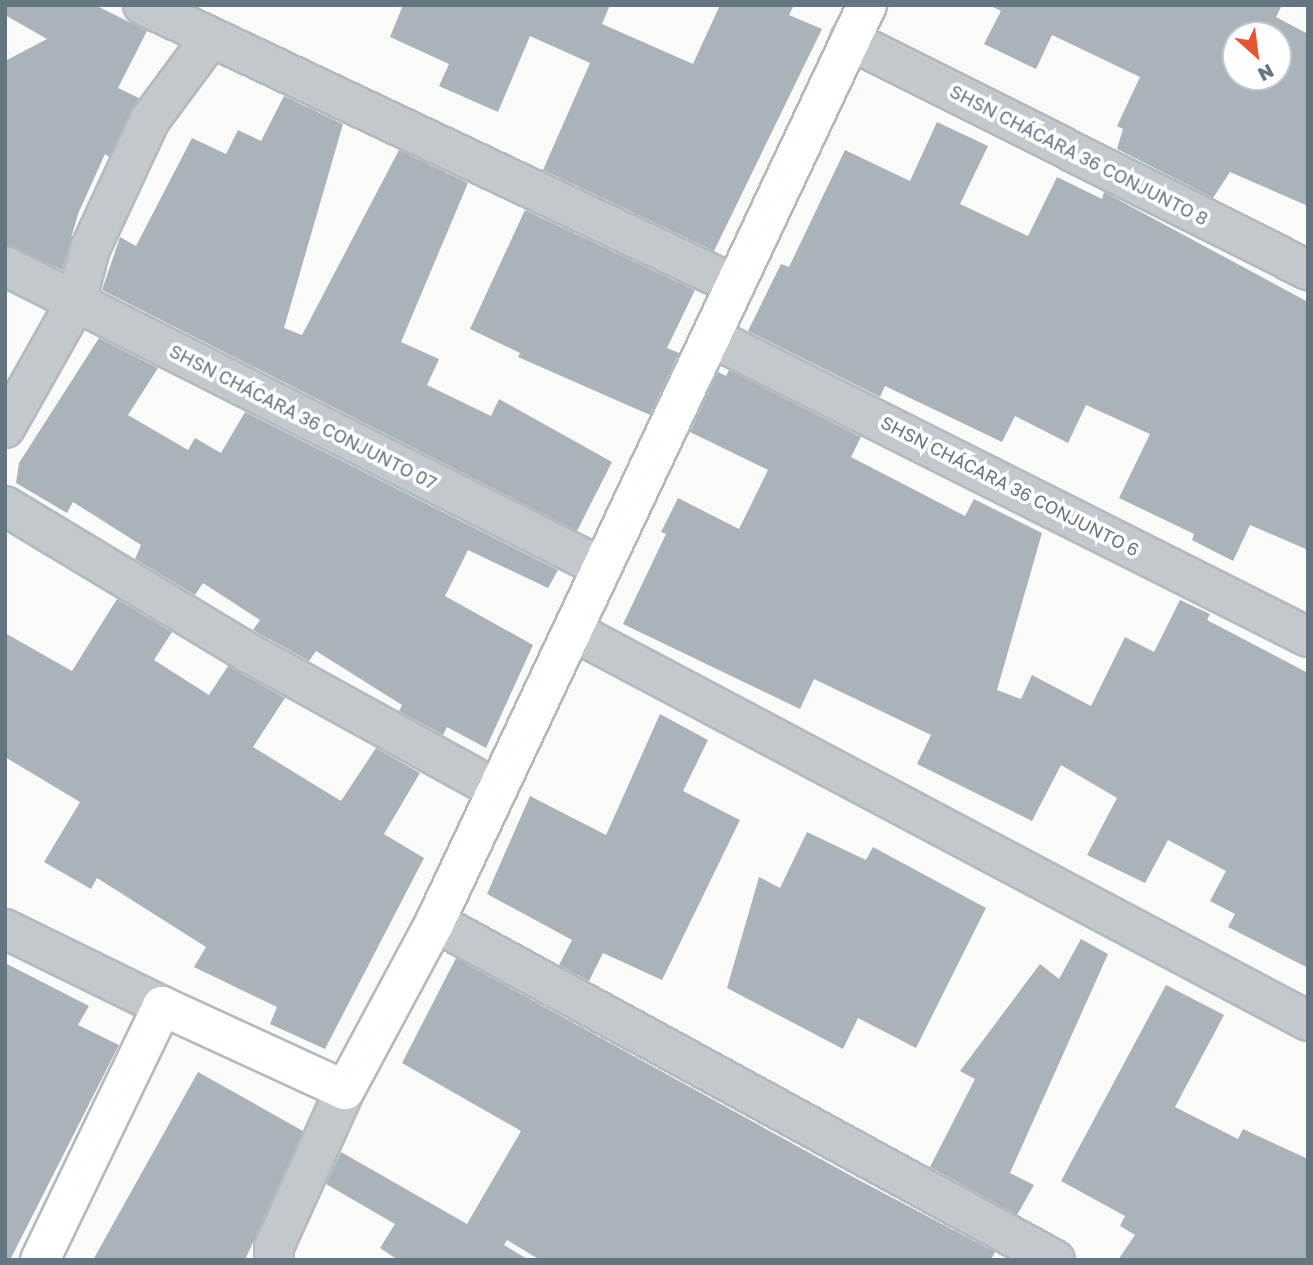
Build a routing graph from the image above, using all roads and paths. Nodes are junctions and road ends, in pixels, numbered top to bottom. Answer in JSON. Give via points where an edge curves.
{"nodes":[{"id":1,"x":143,"y":5,"type":"edge"},
{"id":2,"x":867,"y":5,"type":"edge"},
{"id":3,"x":210,"y":39,"type":"junction"},
{"id":4,"x":850,"y":40,"type":"junction"},
{"id":5,"x":5,"y":266,"type":"edge"},
{"id":6,"x":1308,"y":270,"type":"edge"},
{"id":7,"x":735,"y":285,"type":"junction"},
{"id":8,"x":76,"y":302,"type":"junction"},
{"id":9,"x":711,"y":337,"type":"junction"},
{"id":10,"x":5,"y":428,"type":"edge"},
{"id":11,"x":5,"y":506,"type":"edge"},
{"id":12,"x":601,"y":567,"type":"junction"},
{"id":13,"x":573,"y":631,"type":"junction"},
{"id":14,"x":1308,"y":637,"type":"edge"},
{"id":15,"x":495,"y":789,"type":"junction"},
{"id":16,"x":435,"y":922,"type":"junction"},
{"id":17,"x":5,"y":929,"type":"edge"},
{"id":18,"x":162,"y":1006,"type":"junction"},
{"id":19,"x":1308,"y":1021,"type":"edge"},
{"id":20,"x":345,"y":1090,"type":"junction"},
{"id":21,"x":1043,"y":1257,"type":"edge"},
{"id":22,"x":40,"y":1260,"type":"edge"},
{"id":23,"x":274,"y":1260,"type":"edge"}],
"edges":[{"from":1,"to":3,"type":"street"},
{"from":2,"to":4,"type":"street"},
{"from":3,"to":7,"type":"street"},
{"from":3,"to":8,"type":"street","via":[[150,120],[90,249]]},
{"from":4,"to":6,"type":"street","name":"SHSN CHÁCARA 36 CONJUNTO 8"},
{"from":4,"to":7,"type":"street"},
{"from":5,"to":8,"type":"street","name":"SHSN CHÁCARA 36 CONJUNTO 07"},
{"from":7,"to":9,"type":"street"},
{"from":8,"to":10,"type":"street"},
{"from":8,"to":12,"type":"street","name":"SHSN CHÁCARA 36 CONJUNTO 07"},
{"from":9,"to":12,"type":"street"},
{"from":9,"to":14,"type":"street","name":"SHSN CHÁCARA 36 CONJUNTO 6"},
{"from":11,"to":15,"type":"street","via":[[249,653]]},
{"from":12,"to":13,"type":"street"},
{"from":13,"to":15,"type":"street"},
{"from":13,"to":19,"type":"street"},
{"from":15,"to":16,"type":"street"},
{"from":16,"to":20,"type":"street"},
{"from":16,"to":21,"type":"street"},
{"from":17,"to":18,"type":"street"},
{"from":18,"to":20,"type":"street"},
{"from":18,"to":22,"type":"street"},
{"from":20,"to":23,"type":"street","via":[[274,1247]]}]}
